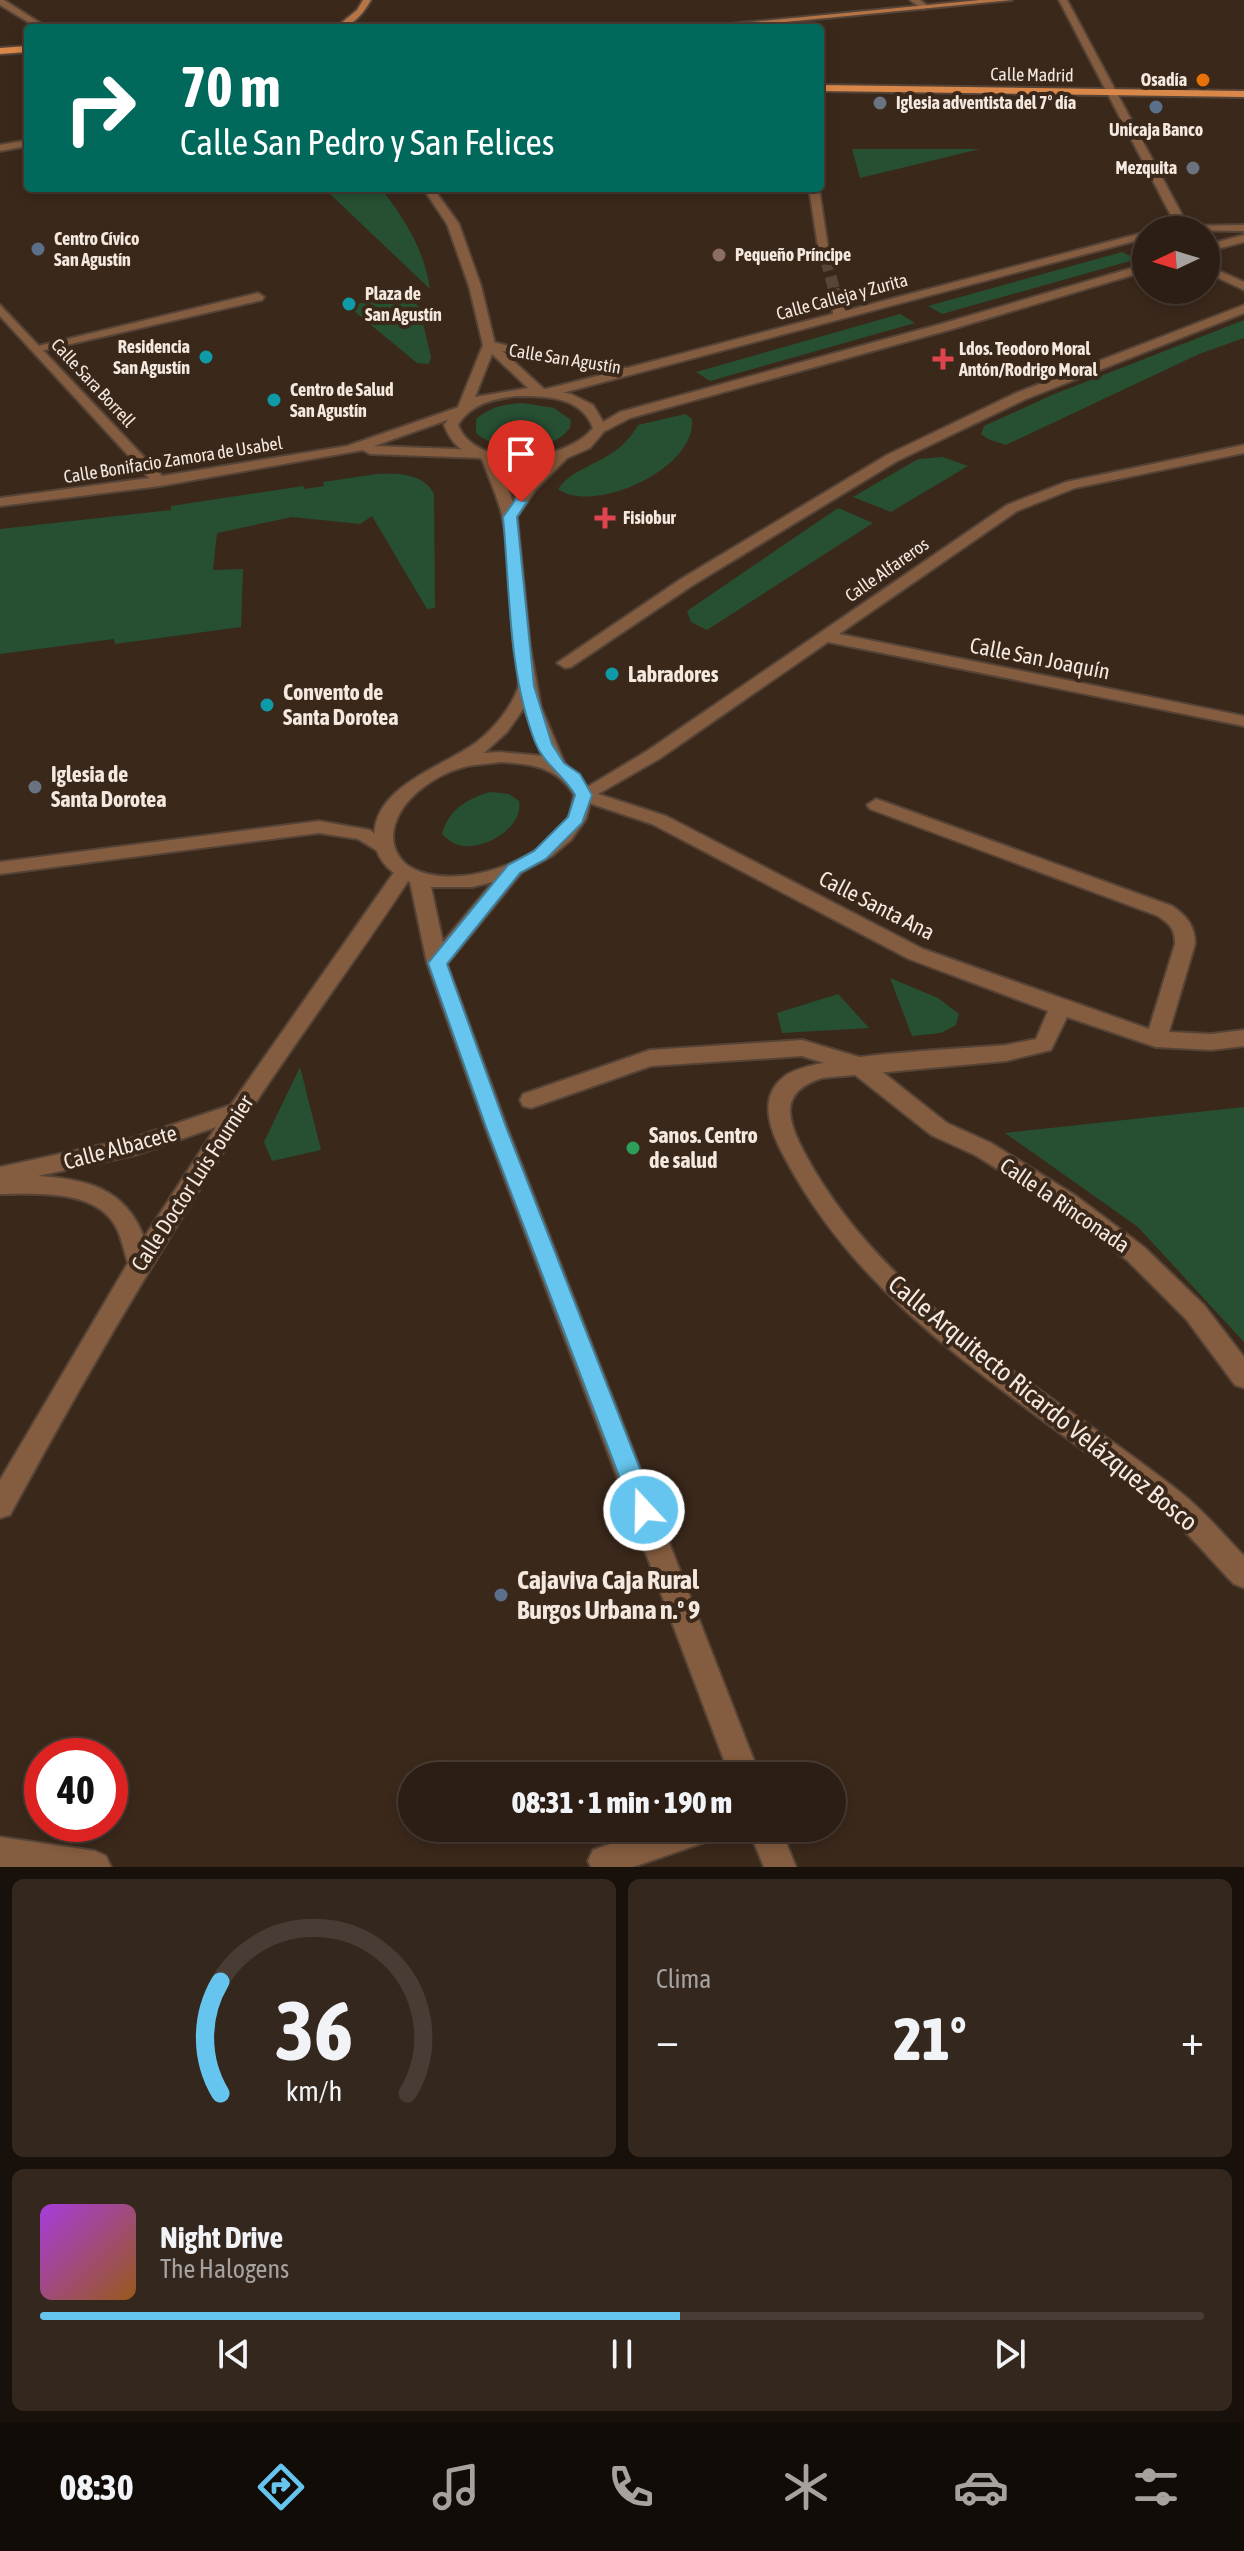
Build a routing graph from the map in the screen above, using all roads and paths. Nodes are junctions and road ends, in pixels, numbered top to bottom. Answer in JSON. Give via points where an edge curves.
{"nodes":[{"id":1,"x":367,"y":0,"type":"edge"},
{"id":2,"x":914,"y":0,"type":"edge"},
{"id":3,"x":1008,"y":0,"type":"edge"},
{"id":4,"x":1063,"y":0,"type":"edge"},
{"id":5,"x":0,"y":1,"type":"edge"},
{"id":6,"x":994,"y":1,"type":"edge"},
{"id":7,"x":925,"y":7,"type":"junction"},
{"id":8,"x":37,"y":24,"type":"edge"},
{"id":9,"x":347,"y":24,"type":"edge"},
{"id":10,"x":737,"y":24,"type":"edge"},
{"id":11,"x":24,"y":49,"type":"edge"},
{"id":12,"x":0,"y":51,"type":"edge"},
{"id":13,"x":0,"y":58,"type":"edge"},
{"id":14,"x":24,"y":58,"type":"edge"},
{"id":15,"x":824,"y":88,"type":"edge"},
{"id":16,"x":1111,"y":92,"type":"junction"},
{"id":17,"x":1244,"y":94,"type":"edge"},
{"id":18,"x":24,"y":144,"type":"edge"},
{"id":19,"x":0,"y":148,"type":"edge"},
{"id":20,"x":431,"y":192,"type":"edge"},
{"id":21,"x":815,"y":192,"type":"edge"},
{"id":22,"x":1175,"y":216,"type":"edge"},
{"id":23,"x":1244,"y":228,"type":"edge"},
{"id":24,"x":1220,"y":229,"type":"edge"},
{"id":25,"x":1244,"y":238,"type":"edge"},
{"id":26,"x":1132,"y":239,"type":"edge"},
{"id":27,"x":1220,"y":243,"type":"edge"},
{"id":28,"x":826,"y":259,"type":"tunnel mouth"},
{"id":29,"x":1132,"y":271,"type":"edge"},
{"id":30,"x":1220,"y":275,"type":"edge"},
{"id":31,"x":1244,"y":286,"type":"edge"},
{"id":32,"x":835,"y":293,"type":"tunnel mouth"},
{"id":33,"x":258,"y":297,"type":"dead end"},
{"id":34,"x":0,"y":309,"type":"edge"},
{"id":35,"x":1244,"y":309,"type":"edge"},
{"id":36,"x":840,"y":316,"type":"junction"},
{"id":37,"x":489,"y":345,"type":"junction"},
{"id":38,"x":36,"y":348,"type":"junction"},
{"id":39,"x":641,"y":370,"type":"junction"},
{"id":40,"x":544,"y":393,"type":"junction"},
{"id":41,"x":462,"y":410,"type":"junction"},
{"id":42,"x":600,"y":428,"type":"junction"},
{"id":43,"x":1244,"y":449,"type":"edge"},
{"id":44,"x":350,"y":450,"type":"junction"},
{"id":45,"x":563,"y":454,"type":"junction"},
{"id":46,"x":485,"y":455,"type":"junction"},
{"id":47,"x":160,"y":482,"type":"junction"},
{"id":48,"x":0,"y":502,"type":"edge"},
{"id":49,"x":510,"y":517,"type":"junction"},
{"id":50,"x":827,"y":637,"type":"junction"},
{"id":51,"x":565,"y":663,"type":"dead end"},
{"id":52,"x":527,"y":686,"type":"junction"},
{"id":53,"x":1244,"y":721,"type":"edge"},
{"id":54,"x":458,"y":763,"type":"junction"},
{"id":55,"x":557,"y":766,"type":"junction"},
{"id":56,"x":583,"y":795,"type":"junction"},
{"id":57,"x":876,"y":805,"type":"dead end"},
{"id":58,"x":384,"y":849,"type":"junction"},
{"id":59,"x":0,"y":868,"type":"edge"},
{"id":60,"x":514,"y":869,"type":"junction"},
{"id":61,"x":412,"y":875,"type":"junction"},
{"id":62,"x":437,"y":963,"type":"junction"},
{"id":63,"x":1059,"y":1007,"type":"junction"},
{"id":64,"x":1244,"y":1038,"type":"edge"},
{"id":65,"x":1156,"y":1039,"type":"junction"},
{"id":66,"x":858,"y":1065,"type":"junction"},
{"id":67,"x":531,"y":1100,"type":"dead end"},
{"id":68,"x":238,"y":1111,"type":"junction"},
{"id":69,"x":0,"y":1176,"type":"edge"},
{"id":70,"x":0,"y":1185,"type":"edge"},
{"id":71,"x":139,"y":1261,"type":"junction"},
{"id":72,"x":1244,"y":1377,"type":"edge"},
{"id":73,"x":0,"y":1506,"type":"edge"},
{"id":74,"x":1244,"y":1575,"type":"edge"},
{"id":75,"x":740,"y":1762,"type":"edge"},
{"id":76,"x":661,"y":1842,"type":"edge"},
{"id":77,"x":770,"y":1842,"type":"edge"},
{"id":78,"x":0,"y":1853,"type":"edge"},
{"id":79,"x":604,"y":1861,"type":"dead end"},
{"id":80,"x":95,"y":1867,"type":"edge"},
{"id":81,"x":780,"y":1867,"type":"edge"}],
"edges":[{"from":1,"to":9,"type":"main road","via":[[362,16]]},
{"from":2,"to":7,"type":"street"},
{"from":3,"to":6,"type":"main road"},
{"from":4,"to":16,"type":"street"},
{"from":5,"to":8,"type":"street"},
{"from":6,"to":7,"type":"main road"},
{"from":7,"to":10,"type":"main road"},
{"from":11,"to":12,"type":"main road"},
{"from":13,"to":14,"type":"main road"},
{"from":15,"to":16,"type":"main road","name":"Calle Madrid"},
{"from":16,"to":17,"type":"main road","name":"Calle Madrid"},
{"from":16,"to":22,"type":"street"},
{"from":18,"to":19,"type":"street"},
{"from":20,"to":37,"type":"street","name":"Calle San Agustín","via":[[453,224]]},
{"from":21,"to":28,"type":"street"},
{"from":23,"to":24,"type":"street"},
{"from":25,"to":27,"type":"street"},
{"from":26,"to":36,"type":"street","name":"Calle Calleja y Zurita"},
{"from":29,"to":42,"type":"street","via":[[625,415]]},
{"from":30,"to":31,"type":"street"},
{"from":32,"to":36,"type":"street"},
{"from":33,"to":38,"type":"street"},
{"from":34,"to":38,"type":"street","name":"Calle Sara Borrell"},
{"from":35,"to":51,"type":"street","via":[[1021,396],[892,458]]},
{"from":36,"to":39,"type":"street","name":"Calle Calleja y Zurita"},
{"from":37,"to":39,"type":"street","name":"Calle San Agustín","via":[[541,358]]},
{"from":37,"to":40,"type":"street","name":"Calle San Agustín"},
{"from":37,"to":41,"type":"street","name":"Calle San Agustín"},
{"from":38,"to":47,"type":"street","name":"Calle Sara Borrell"},
{"from":39,"to":40,"type":"street","name":"Calle Calleja y Zurita"},
{"from":40,"to":41,"type":"street","name":"Calle Bonifacio Zamora de Usabel","via":[[499,395]]},
{"from":40,"to":42,"type":"street","via":[[591,409]]},
{"from":41,"to":44,"type":"street","name":"Calle Bonifacio Zamora de Usabel"},
{"from":41,"to":46,"type":"street","via":[[451,425],[454,436]]},
{"from":42,"to":45,"type":"street","via":[[589,442]]},
{"from":43,"to":50,"type":"street","name":"Calle Alfareros","via":[[1040,495],[986,524]]},
{"from":44,"to":46,"type":"street","name":"Calle Bonifacio Zamora de Usabel"},
{"from":44,"to":47,"type":"street","name":"Calle Bonifacio Zamora de Usabel"},
{"from":45,"to":46,"type":"street","name":"Calle Bonifacio Zamora de Usabel","via":[[521,460]]},
{"from":45,"to":49,"type":"street"},
{"from":46,"to":49,"type":"street"},
{"from":47,"to":48,"type":"street","name":"Calle Bonifacio Zamora de Usabel"},
{"from":49,"to":52,"type":"street"},
{"from":50,"to":53,"type":"street","name":"Calle San Joaquín"},
{"from":50,"to":56,"type":"street","name":"Calle Alfareros","via":[[653,755]]},
{"from":52,"to":54,"type":"street","via":[[510,721]]},
{"from":52,"to":55,"type":"street","via":[[544,744]]},
{"from":54,"to":55,"type":"street","via":[[500,757]]},
{"from":54,"to":58,"type":"street","via":[[392,806],[384,825]]},
{"from":55,"to":56,"type":"street","via":[[574,778]]},
{"from":56,"to":60,"type":"street","via":[[576,819],[560,837]]},
{"from":56,"to":63,"type":"street","name":"Calle Santa Ana","via":[[659,820],[916,954]]},
{"from":57,"to":65,"type":"street","via":[[1178,919],[1185,933],[1182,951]]},
{"from":58,"to":59,"type":"street","via":[[363,834],[319,827]]},
{"from":58,"to":61,"type":"street"},
{"from":60,"to":61,"type":"street","via":[[459,882]]},
{"from":60,"to":62,"type":"street"},
{"from":61,"to":62,"type":"street"},
{"from":61,"to":68,"type":"street","name":"Calle Doctor Luis Fournier"},
{"from":62,"to":75,"type":"street"},
{"from":63,"to":65,"type":"street","name":"Calle Santa Ana"},
{"from":63,"to":66,"type":"street","name":"Calle Arquitecto Ricardo Velázquez Bosco","via":[[1043,1045]]},
{"from":64,"to":65,"type":"street","name":"Calle Santa Ana"},
{"from":66,"to":67,"type":"street","via":[[802,1048],[650,1058]]},
{"from":66,"to":72,"type":"street","name":"Calle la Rinconada","via":[[939,1129],[983,1149],[1056,1195],[1136,1254],[1195,1312]]},
{"from":66,"to":74,"type":"street","name":"Calle Arquitecto Ricardo Velázquez Bosco","via":[[793,1081],[781,1098],[778,1117],[794,1157],[833,1221],[909,1301],[1174,1504]]},
{"from":68,"to":69,"type":"street","name":"Calle Albacete","via":[[135,1146]]},
{"from":68,"to":71,"type":"street","name":"Calle Doctor Luis Fournier"},
{"from":70,"to":71,"type":"street","name":"Calle Albacete","via":[[45,1185],[104,1202],[124,1219]]},
{"from":71,"to":73,"type":"street","name":"Calle Doctor Luis Fournier"},
{"from":76,"to":79,"type":"street"},
{"from":77,"to":81,"type":"street"},
{"from":78,"to":80,"type":"street"}]}
